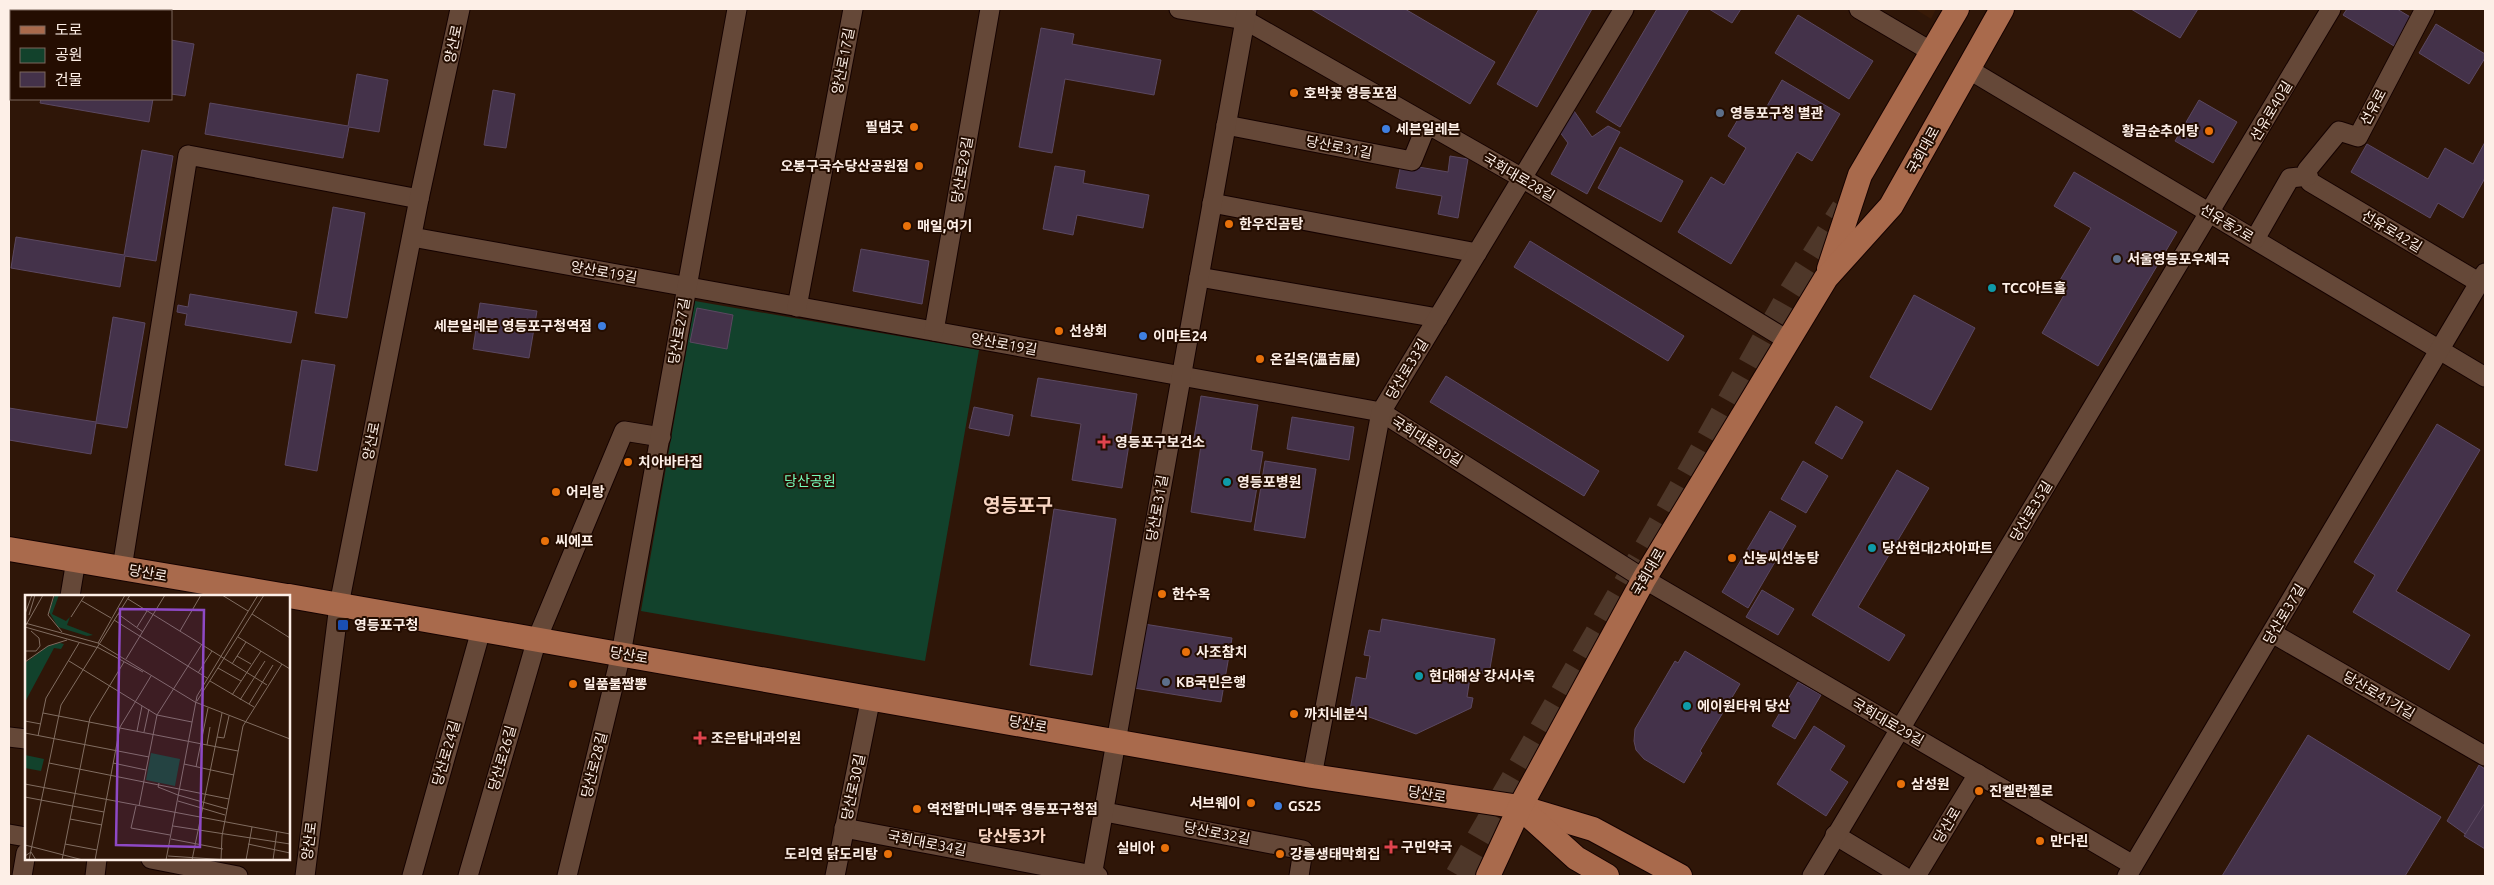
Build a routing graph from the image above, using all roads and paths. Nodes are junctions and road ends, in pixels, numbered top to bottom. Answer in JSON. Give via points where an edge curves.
{"nodes":[{"id":1,"x":460,"y":9,"type":"edge"},
{"id":2,"x":737,"y":9,"type":"edge"},
{"id":3,"x":853,"y":9,"type":"edge"},
{"id":4,"x":990,"y":9,"type":"edge"},
{"id":5,"x":1179,"y":9,"type":"edge"},
{"id":6,"x":1624,"y":9,"type":"edge"},
{"id":7,"x":1860,"y":9,"type":"edge"},
{"id":8,"x":1957,"y":9,"type":"edge"},
{"id":9,"x":2002,"y":9,"type":"edge"},
{"id":10,"x":2331,"y":9,"type":"edge"},
{"id":11,"x":2425,"y":9,"type":"edge"},
{"id":12,"x":1246,"y":14,"type":"edge"},
{"id":13,"x":1932,"y":52,"type":"junction"},
{"id":14,"x":1968,"y":69,"type":"junction"},
{"id":15,"x":1426,"y":124,"type":"junction"},
{"id":16,"x":1226,"y":125,"type":"junction"},
{"id":17,"x":2308,"y":176,"type":"junction"},
{"id":18,"x":1522,"y":178,"type":"junction"},
{"id":19,"x":419,"y":199,"type":"junction"},
{"id":20,"x":1212,"y":203,"type":"junction"},
{"id":21,"x":2210,"y":213,"type":"junction"},
{"id":22,"x":412,"y":237,"type":"junction"},
{"id":23,"x":2255,"y":240,"type":"junction"},
{"id":24,"x":1477,"y":253,"type":"junction"},
{"id":25,"x":1199,"y":277,"type":"junction"},
{"id":26,"x":1826,"y":278,"type":"junction"},
{"id":27,"x":2482,"y":278,"type":"edge"},
{"id":28,"x":687,"y":287,"type":"junction"},
{"id":29,"x":797,"y":307,"type":"junction"},
{"id":30,"x":1438,"y":318,"type":"junction"},
{"id":31,"x":934,"y":332,"type":"junction"},
{"id":32,"x":1789,"y":341,"type":"junction"},
{"id":33,"x":2441,"y":351,"type":"junction"},
{"id":34,"x":1181,"y":376,"type":"junction"},
{"id":35,"x":2485,"y":377,"type":"edge"},
{"id":36,"x":1381,"y":412,"type":"junction"},
{"id":37,"x":661,"y":437,"type":"junction"},
{"id":38,"x":9,"y":549,"type":"edge"},
{"id":39,"x":76,"y":560,"type":"junction"},
{"id":40,"x":122,"y":568,"type":"junction"},
{"id":41,"x":1644,"y":579,"type":"junction"},
{"id":42,"x":213,"y":590,"type":"edge"},
{"id":43,"x":70,"y":595,"type":"edge"},
{"id":44,"x":276,"y":595,"type":"edge"},
{"id":45,"x":290,"y":596,"type":"edge"},
{"id":46,"x":339,"y":605,"type":"junction"},
{"id":47,"x":481,"y":630,"type":"junction"},
{"id":48,"x":2272,"y":633,"type":"junction"},
{"id":49,"x":537,"y":639,"type":"junction"},
{"id":50,"x":621,"y":654,"type":"junction"},
{"id":51,"x":871,"y":697,"type":"junction"},
{"id":52,"x":1900,"y":728,"type":"junction"},
{"id":53,"x":9,"y":737,"type":"edge"},
{"id":54,"x":25,"y":739,"type":"edge"},
{"id":55,"x":1115,"y":740,"type":"junction"},
{"id":56,"x":2485,"y":756,"type":"edge"},
{"id":57,"x":1978,"y":774,"type":"junction"},
{"id":58,"x":1312,"y":776,"type":"junction"},
{"id":59,"x":1520,"y":807,"type":"junction"},
{"id":60,"x":1105,"y":812,"type":"junction"},
{"id":61,"x":844,"y":828,"type":"junction"},
{"id":62,"x":9,"y":834,"type":"edge"},
{"id":63,"x":1835,"y":835,"type":"junction"},
{"id":64,"x":25,"y":837,"type":"edge"},
{"id":65,"x":25,"y":859,"type":"edge"},
{"id":66,"x":97,"y":860,"type":"edge"},
{"id":67,"x":163,"y":864,"type":"edge"},
{"id":68,"x":2130,"y":871,"type":"edge"},
{"id":69,"x":22,"y":876,"type":"edge"},
{"id":70,"x":94,"y":876,"type":"edge"},
{"id":71,"x":235,"y":876,"type":"edge"},
{"id":72,"x":305,"y":876,"type":"edge"},
{"id":73,"x":412,"y":876,"type":"edge"},
{"id":74,"x":468,"y":876,"type":"edge"},
{"id":75,"x":567,"y":876,"type":"edge"},
{"id":76,"x":835,"y":876,"type":"edge"},
{"id":77,"x":1094,"y":876,"type":"edge"},
{"id":78,"x":1298,"y":876,"type":"edge"},
{"id":79,"x":1488,"y":876,"type":"edge"},
{"id":80,"x":1606,"y":876,"type":"edge"},
{"id":81,"x":1680,"y":876,"type":"edge"},
{"id":82,"x":1812,"y":876,"type":"edge"},
{"id":83,"x":1903,"y":876,"type":"edge"},
{"id":84,"x":1916,"y":876,"type":"edge"}],
"edges":[{"from":1,"to":19,"type":"street","name":"양산로"},
{"from":2,"to":28,"type":"street","name":"당산로27길"},
{"from":3,"to":29,"type":"street","name":"양산로17길"},
{"from":4,"to":31,"type":"street","name":"당산로29길"},
{"from":5,"to":12,"type":"street"},
{"from":6,"to":18,"type":"street","name":"당산로33길"},
{"from":7,"to":13,"type":"street"},
{"from":8,"to":13,"type":"main road","name":"국회대로"},
{"from":9,"to":14,"type":"main road","name":"국회대로"},
{"from":10,"to":21,"type":"street","name":"선유로40길"},
{"from":11,"to":17,"type":"street","name":"선유로","via":[[2358,137],[2339,131],[2307,170]]},
{"from":12,"to":15,"type":"street","name":"국회대로28길"},
{"from":12,"to":16,"type":"street","name":"당산로31길"},
{"from":13,"to":26,"type":"main road","name":"국회대로","via":[[1860,176]]},
{"from":14,"to":21,"type":"street","name":"선유동2로"},
{"from":14,"to":26,"type":"main road","name":"국회대로","via":[[1891,206]]},
{"from":15,"to":16,"type":"street","name":"당산로31길","via":[[1412,161]]},
{"from":15,"to":18,"type":"street","name":"국회대로28길"},
{"from":16,"to":20,"type":"street","name":"당산로31길"},
{"from":17,"to":23,"type":"street","via":[[2290,178]]},
{"from":17,"to":27,"type":"street","name":"선유로42길","via":[[2310,182]]},
{"from":18,"to":24,"type":"street","name":"당산로33길"},
{"from":18,"to":32,"type":"street","name":"국회대로28길"},
{"from":19,"to":22,"type":"street","name":"양산로"},
{"from":19,"to":40,"type":"street","via":[[188,155]]},
{"from":20,"to":24,"type":"street"},
{"from":20,"to":25,"type":"street","name":"당산로31길"},
{"from":21,"to":23,"type":"street","name":"선유동2로"},
{"from":21,"to":52,"type":"street","name":"당산로35길"},
{"from":22,"to":28,"type":"street","name":"양산로19길"},
{"from":22,"to":46,"type":"street","name":"양산로"},
{"from":23,"to":33,"type":"street","name":"선유동2로"},
{"from":24,"to":30,"type":"street","name":"당산로33길"},
{"from":25,"to":30,"type":"street"},
{"from":25,"to":34,"type":"street","name":"당산로31길"},
{"from":26,"to":32,"type":"main road","name":"국회대로"},
{"from":27,"to":33,"type":"street","name":"선유로42길"},
{"from":28,"to":29,"type":"street","name":"양산로19길"},
{"from":28,"to":37,"type":"street","name":"당산로27길"},
{"from":29,"to":31,"type":"street","name":"양산로19길"},
{"from":30,"to":36,"type":"street","name":"당산로33길"},
{"from":31,"to":34,"type":"street","name":"양산로19길"},
{"from":32,"to":41,"type":"main road","name":"국회대로"},
{"from":33,"to":35,"type":"street","name":"선유동2로"},
{"from":33,"to":48,"type":"street","name":"당산로37길"},
{"from":34,"to":36,"type":"street","name":"국회대로30길"},
{"from":34,"to":55,"type":"street","name":"당산로31길"},
{"from":36,"to":41,"type":"street","name":"국회대로30길"},
{"from":36,"to":58,"type":"street","name":"당산로33길"},
{"from":37,"to":49,"type":"street","via":[[624,430]]},
{"from":37,"to":50,"type":"street","name":"당산로27길"},
{"from":38,"to":39,"type":"main road","name":"당산로"},
{"from":39,"to":40,"type":"main road","name":"당산로"},
{"from":39,"to":43,"type":"street"},
{"from":40,"to":42,"type":"main road","name":"당산로"},
{"from":41,"to":52,"type":"street","name":"국회대로29길"},
{"from":41,"to":59,"type":"main road","name":"국회대로"},
{"from":42,"to":44,"type":"main road","name":"당산로"},
{"from":45,"to":46,"type":"main road","name":"당산로"},
{"from":46,"to":47,"type":"main road","name":"당산로"},
{"from":46,"to":72,"type":"street","name":"양산로"},
{"from":47,"to":49,"type":"main road","name":"당산로"},
{"from":47,"to":73,"type":"street","name":"당산로24길"},
{"from":48,"to":56,"type":"street","name":"당산로41가길"},
{"from":48,"to":68,"type":"street","name":"당산로37길"},
{"from":49,"to":50,"type":"main road","name":"당산로"},
{"from":49,"to":74,"type":"street","name":"당산로26길"},
{"from":50,"to":51,"type":"main road","name":"당산로"},
{"from":50,"to":75,"type":"street","name":"당산로28길"},
{"from":51,"to":55,"type":"main road","name":"당산로"},
{"from":51,"to":61,"type":"street","name":"당산로30길"},
{"from":52,"to":57,"type":"street","name":"국회대로29길"},
{"from":52,"to":63,"type":"street","name":"당산로35길"},
{"from":53,"to":54,"type":"street"},
{"from":55,"to":58,"type":"main road","name":"당산로"},
{"from":55,"to":60,"type":"street"},
{"from":57,"to":68,"type":"street","name":"국회대로29길"},
{"from":57,"to":84,"type":"street","name":"당산로"},
{"from":58,"to":59,"type":"main road","name":"당산로"},
{"from":59,"to":79,"type":"main road","name":"국회대로"},
{"from":59,"to":80,"type":"main road","via":[[1576,858]]},
{"from":59,"to":81,"type":"main road","name":"당산로","via":[[1593,829]]},
{"from":60,"to":77,"type":"street"},
{"from":60,"to":78,"type":"street","name":"당산로32길","via":[[1303,850]]},
{"from":61,"to":76,"type":"street","name":"당산로30길"},
{"from":61,"to":77,"type":"street","name":"국회대로34길"},
{"from":62,"to":64,"type":"street"},
{"from":63,"to":82,"type":"street","name":"당산로35길"},
{"from":63,"to":83,"type":"street"},
{"from":65,"to":69,"type":"street"},
{"from":66,"to":70,"type":"street"},
{"from":67,"to":71,"type":"street"}]}
